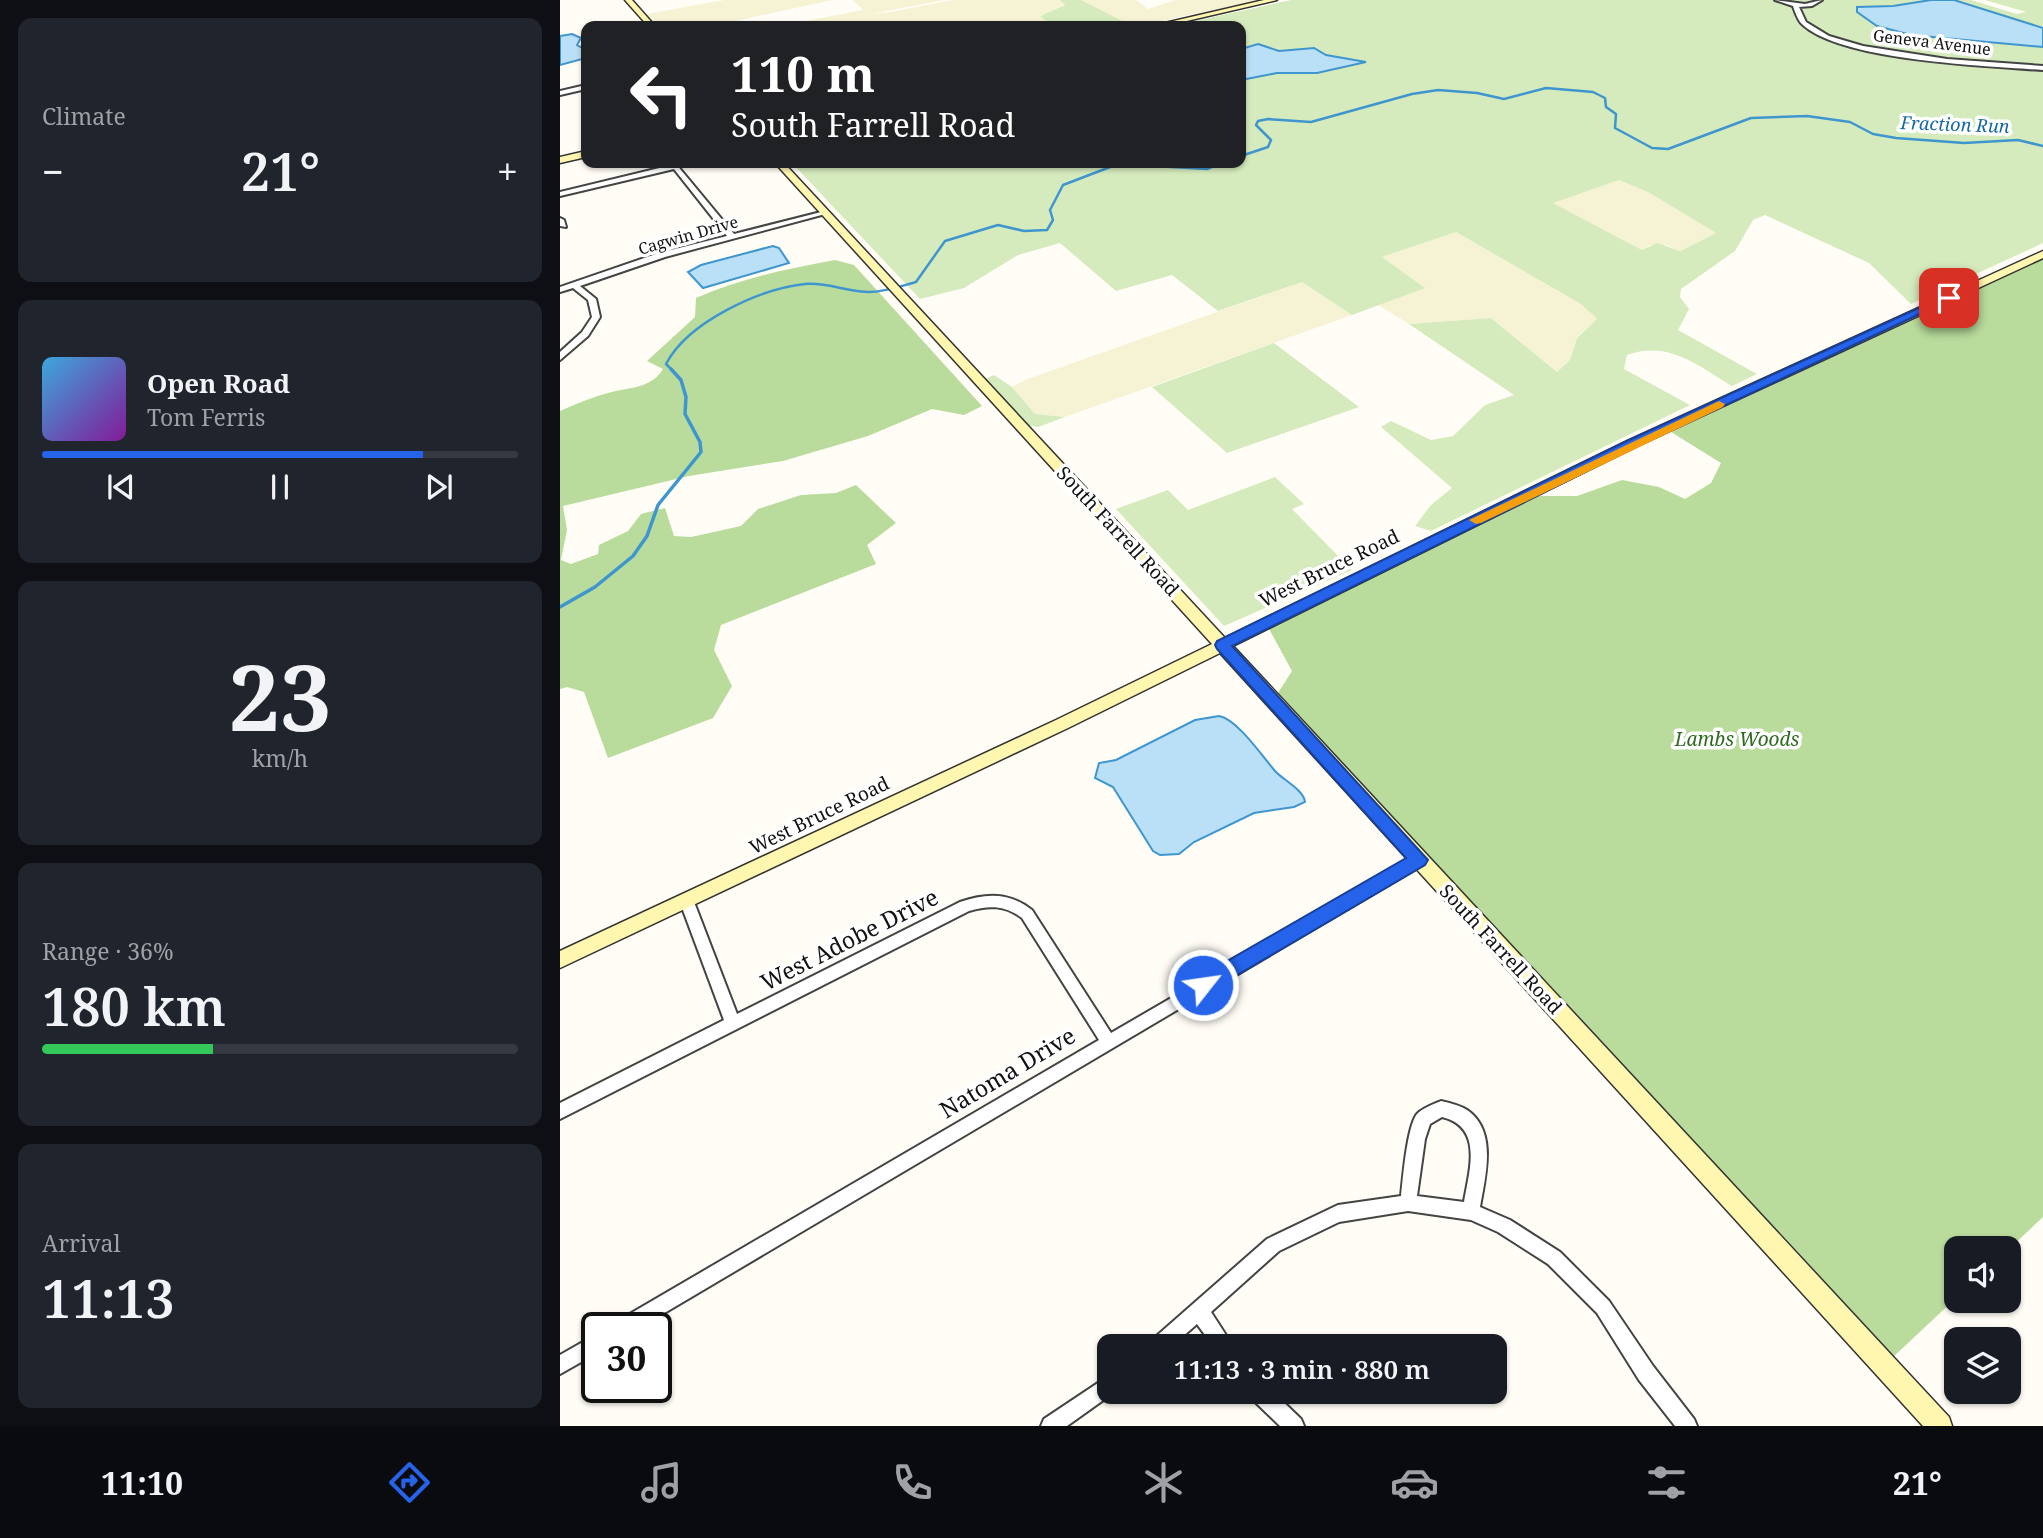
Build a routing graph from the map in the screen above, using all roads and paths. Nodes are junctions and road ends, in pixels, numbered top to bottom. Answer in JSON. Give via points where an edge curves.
{"nodes":[{"id":1,"x":628,"y":0,"type":"edge"},
{"id":2,"x":1274,"y":0,"type":"edge"},
{"id":3,"x":1778,"y":0,"type":"edge"},
{"id":4,"x":1819,"y":0,"type":"edge"},
{"id":5,"x":1795,"y":5,"type":"junction"},
{"id":6,"x":647,"y":21,"type":"edge"},
{"id":7,"x":1179,"y":21,"type":"edge"},
{"id":8,"x":2043,"y":68,"type":"edge"},
{"id":9,"x":581,"y":88,"type":"edge"},
{"id":10,"x":560,"y":93,"type":"edge"},
{"id":11,"x":581,"y":155,"type":"edge"},
{"id":12,"x":560,"y":160,"type":"edge"},
{"id":13,"x":668,"y":168,"type":"edge"},
{"id":14,"x":678,"y":168,"type":"edge"},
{"id":15,"x":784,"y":168,"type":"edge"},
{"id":16,"x":560,"y":194,"type":"edge"},
{"id":17,"x":825,"y":213,"type":"junction"},
{"id":18,"x":731,"y":236,"type":"junction"},
{"id":19,"x":2043,"y":254,"type":"edge"},
{"id":20,"x":574,"y":285,"type":"junction"},
{"id":21,"x":560,"y":290,"type":"edge"},
{"id":22,"x":560,"y":357,"type":"edge"},
{"id":23,"x":1222,"y":645,"type":"junction"},
{"id":24,"x":1419,"y":860,"type":"junction"},
{"id":25,"x":687,"y":902,"type":"junction"},
{"id":26,"x":560,"y":960,"type":"edge"},
{"id":27,"x":733,"y":1023,"type":"junction"},
{"id":28,"x":1108,"y":1041,"type":"junction"},
{"id":29,"x":560,"y":1111,"type":"edge"},
{"id":30,"x":1408,"y":1203,"type":"junction"},
{"id":31,"x":1471,"y":1212,"type":"junction"},
{"id":32,"x":1199,"y":1311,"type":"junction"},
{"id":33,"x":649,"y":1312,"type":"edge"},
{"id":34,"x":1172,"y":1334,"type":"edge"},
{"id":35,"x":1215,"y":1334,"type":"edge"},
{"id":36,"x":581,"y":1353,"type":"edge"},
{"id":37,"x":560,"y":1365,"type":"edge"},
{"id":38,"x":1097,"y":1393,"type":"edge"},
{"id":39,"x":1271,"y":1404,"type":"edge"},
{"id":40,"x":1051,"y":1426,"type":"edge"},
{"id":41,"x":1294,"y":1426,"type":"edge"},
{"id":42,"x":1687,"y":1426,"type":"edge"},
{"id":43,"x":1940,"y":1426,"type":"edge"}],
"edges":[{"from":1,"to":6,"type":"street"},
{"from":2,"to":7,"type":"street"},
{"from":3,"to":5,"type":"street"},
{"from":4,"to":5,"type":"street"},
{"from":5,"to":8,"type":"street","name":"Geneva Avenue","via":[[1804,25],[1873,51]]},
{"from":9,"to":10,"type":"street"},
{"from":11,"to":12,"type":"street"},
{"from":13,"to":16,"type":"street"},
{"from":14,"to":18,"type":"street"},
{"from":15,"to":17,"type":"street","name":"South Farrell Road"},
{"from":17,"to":18,"type":"street","name":"Cagwin Drive"},
{"from":17,"to":23,"type":"street","name":"South Farrell Road"},
{"from":18,"to":20,"type":"street","name":"Cagwin Drive"},
{"from":19,"to":23,"type":"street","name":"West Bruce Road","via":[[1631,444]]},
{"from":20,"to":21,"type":"street","name":"Cagwin Drive"},
{"from":20,"to":22,"type":"street","via":[[592,299],[596,317]]},
{"from":23,"to":24,"type":"street","name":"South Farrell Road"},
{"from":23,"to":25,"type":"street","name":"West Bruce Road"},
{"from":24,"to":28,"type":"street","name":"Natoma Drive"},
{"from":24,"to":43,"type":"street","name":"South Farrell Road"},
{"from":25,"to":26,"type":"street","name":"West Bruce Road"},
{"from":25,"to":27,"type":"street"},
{"from":27,"to":28,"type":"street","name":"West Adobe Drive","via":[[965,906],[993,899],[1017,905],[1027,914]]},
{"from":27,"to":29,"type":"street","name":"West Adobe Drive"},
{"from":28,"to":33,"type":"street","name":"Natoma Drive"},
{"from":30,"to":31,"type":"street"},
{"from":30,"to":31,"type":"street","via":[[1423,1119],[1441,1109],[1462,1115],[1474,1127],[1478,1145]]},
{"from":30,"to":32,"type":"street","via":[[1338,1214],[1273,1245]]},
{"from":31,"to":42,"type":"street","via":[[1530,1241],[1577,1278],[1603,1307]]},
{"from":32,"to":34,"type":"street"},
{"from":32,"to":35,"type":"street"},
{"from":36,"to":37,"type":"street"},
{"from":38,"to":40,"type":"street"},
{"from":39,"to":41,"type":"street"}]}
